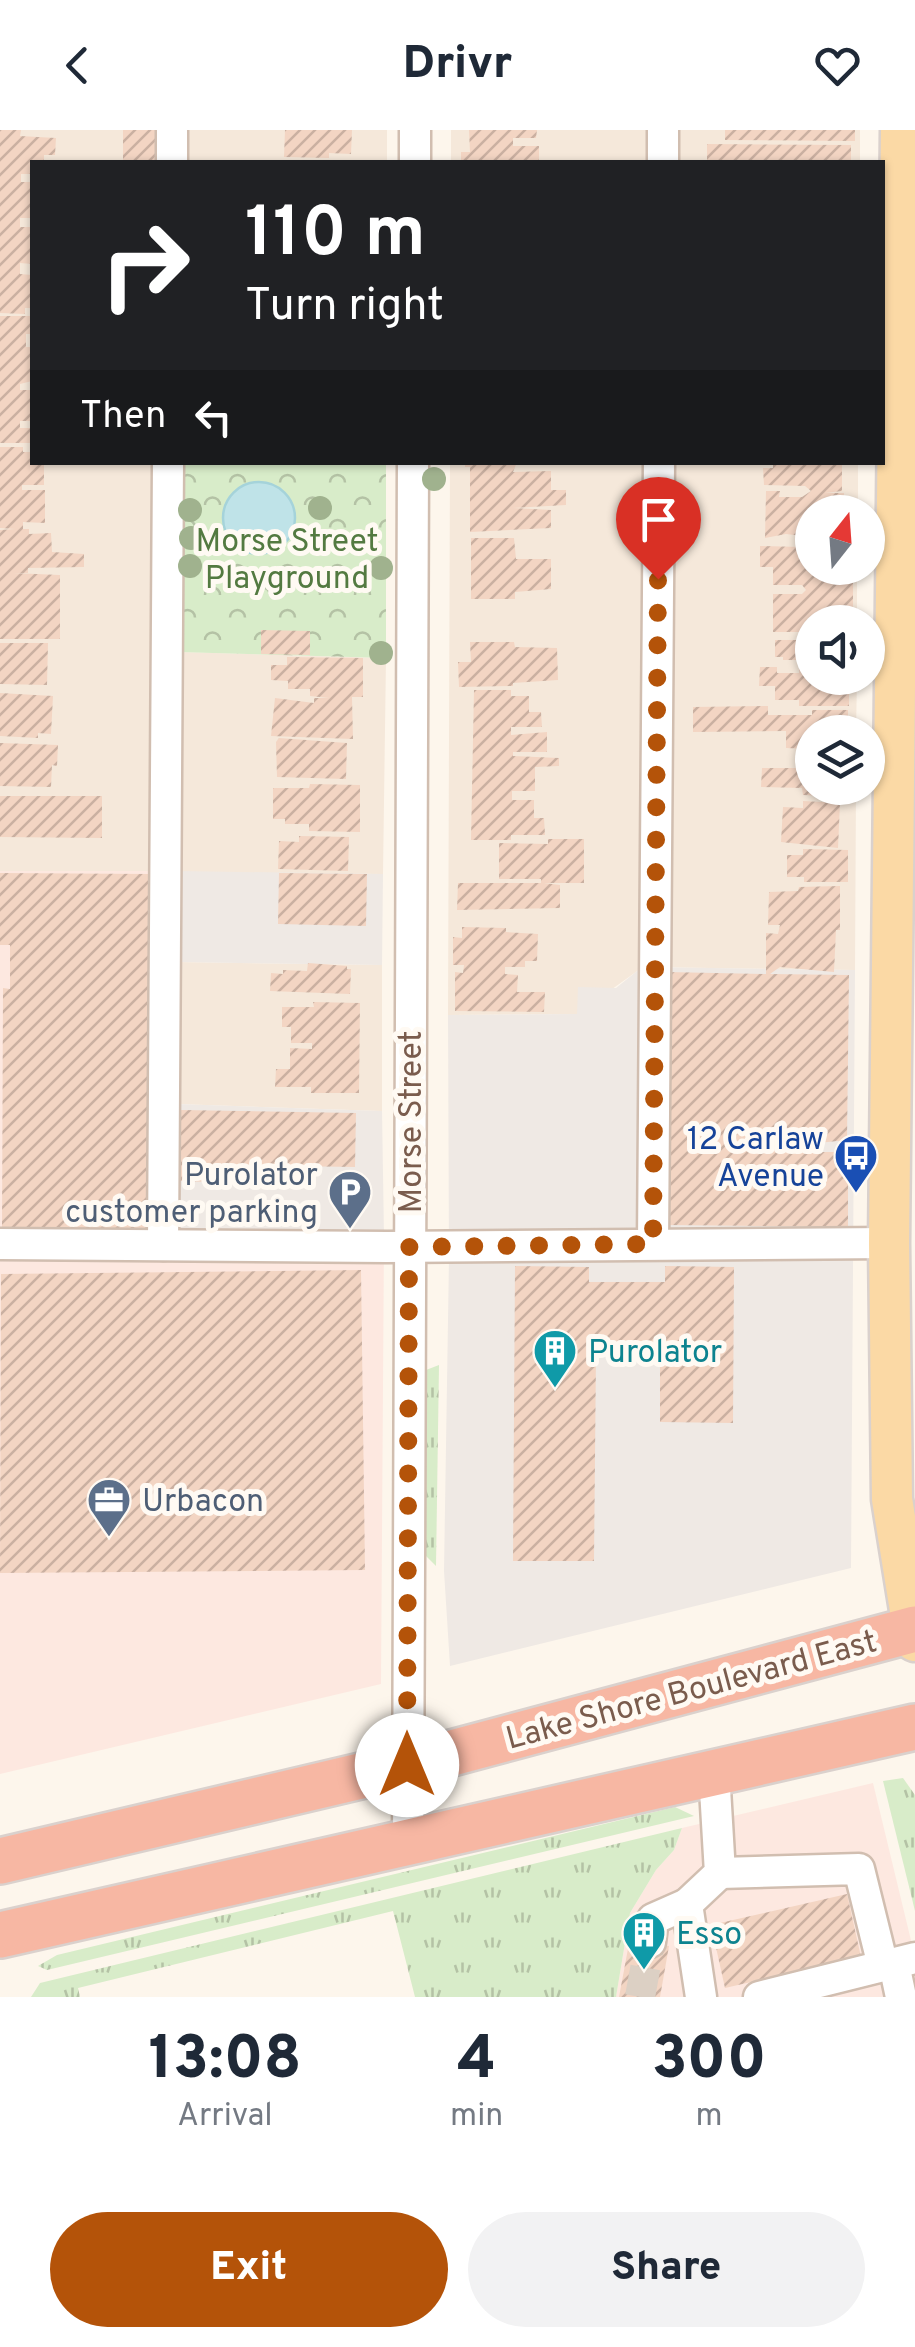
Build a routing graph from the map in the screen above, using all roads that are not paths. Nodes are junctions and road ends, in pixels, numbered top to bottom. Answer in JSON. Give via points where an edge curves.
{"nodes":[{"id":1,"x":172,"y":130,"type":"edge"},
{"id":2,"x":415,"y":130,"type":"edge"},
{"id":3,"x":663,"y":130,"type":"edge"},
{"id":4,"x":900,"y":130,"type":"edge"},
{"id":5,"x":172,"y":160,"type":"edge"},
{"id":6,"x":415,"y":160,"type":"edge"},
{"id":7,"x":662,"y":160,"type":"edge"},
{"id":8,"x":168,"y":465,"type":"edge"},
{"id":9,"x":413,"y":465,"type":"edge"},
{"id":10,"x":659,"y":465,"type":"edge"},
{"id":11,"x":904,"y":823,"type":"edge"},
{"id":12,"x":904,"y":871,"type":"edge"},
{"id":13,"x":903,"y":1176,"type":"edge"},
{"id":14,"x":0,"y":1244,"type":"edge"},
{"id":15,"x":163,"y":1244,"type":"junction"},
{"id":16,"x":653,"y":1244,"type":"junction"},
{"id":17,"x":890,"y":1244,"type":"junction"},
{"id":18,"x":409,"y":1247,"type":"junction"},
{"id":19,"x":914,"y":1633,"type":"edge"},
{"id":20,"x":915,"y":1727,"type":"edge"},
{"id":21,"x":407,"y":1765,"type":"junction"},
{"id":22,"x":714,"y":1772,"type":"junction"},
{"id":23,"x":408,"y":1842,"type":"junction"},
{"id":24,"x":0,"y":1861,"type":"edge"},
{"id":25,"x":720,"y":1873,"type":"junction"},
{"id":26,"x":687,"y":1904,"type":"junction"},
{"id":27,"x":0,"y":1935,"type":"edge"},
{"id":28,"x":650,"y":1942,"type":"tunnel mouth"},
{"id":29,"x":897,"y":1963,"type":"edge"},
{"id":30,"x":701,"y":1997,"type":"edge"},
{"id":31,"x":759,"y":1997,"type":"edge"},
{"id":32,"x":902,"y":1997,"type":"edge"}],
"edges":[{"from":1,"to":5,"type":"street"},
{"from":2,"to":6,"type":"street"},
{"from":3,"to":7,"type":"street"},
{"from":4,"to":11,"type":"main road"},
{"from":8,"to":15,"type":"street"},
{"from":9,"to":18,"type":"street","name":"Morse Street"},
{"from":10,"to":16,"type":"street"},
{"from":11,"to":12,"type":"main road"},
{"from":12,"to":13,"type":"main road"},
{"from":13,"to":17,"type":"main road"},
{"from":14,"to":15,"type":"street"},
{"from":15,"to":18,"type":"street"},
{"from":16,"to":17,"type":"street"},
{"from":16,"to":18,"type":"street"},
{"from":17,"to":19,"type":"main road","via":[[892,1499]]},
{"from":18,"to":21,"type":"street","name":"Morse Street"},
{"from":19,"to":21,"type":"highway","name":"Lake Shore Boulevard East"},
{"from":20,"to":22,"type":"highway"},
{"from":21,"to":23,"type":"street","name":"Morse Street"},
{"from":21,"to":24,"type":"highway","name":"Lake Shore Boulevard East"},
{"from":22,"to":23,"type":"highway"},
{"from":22,"to":25,"type":"street"},
{"from":23,"to":27,"type":"highway"},
{"from":25,"to":26,"type":"street"},
{"from":25,"to":29,"type":"street","via":[[859,1869]]},
{"from":26,"to":28,"type":"street","via":[[654,1919]]},
{"from":26,"to":30,"type":"street"},
{"from":29,"to":31,"type":"street"},
{"from":29,"to":32,"type":"street"}]}
